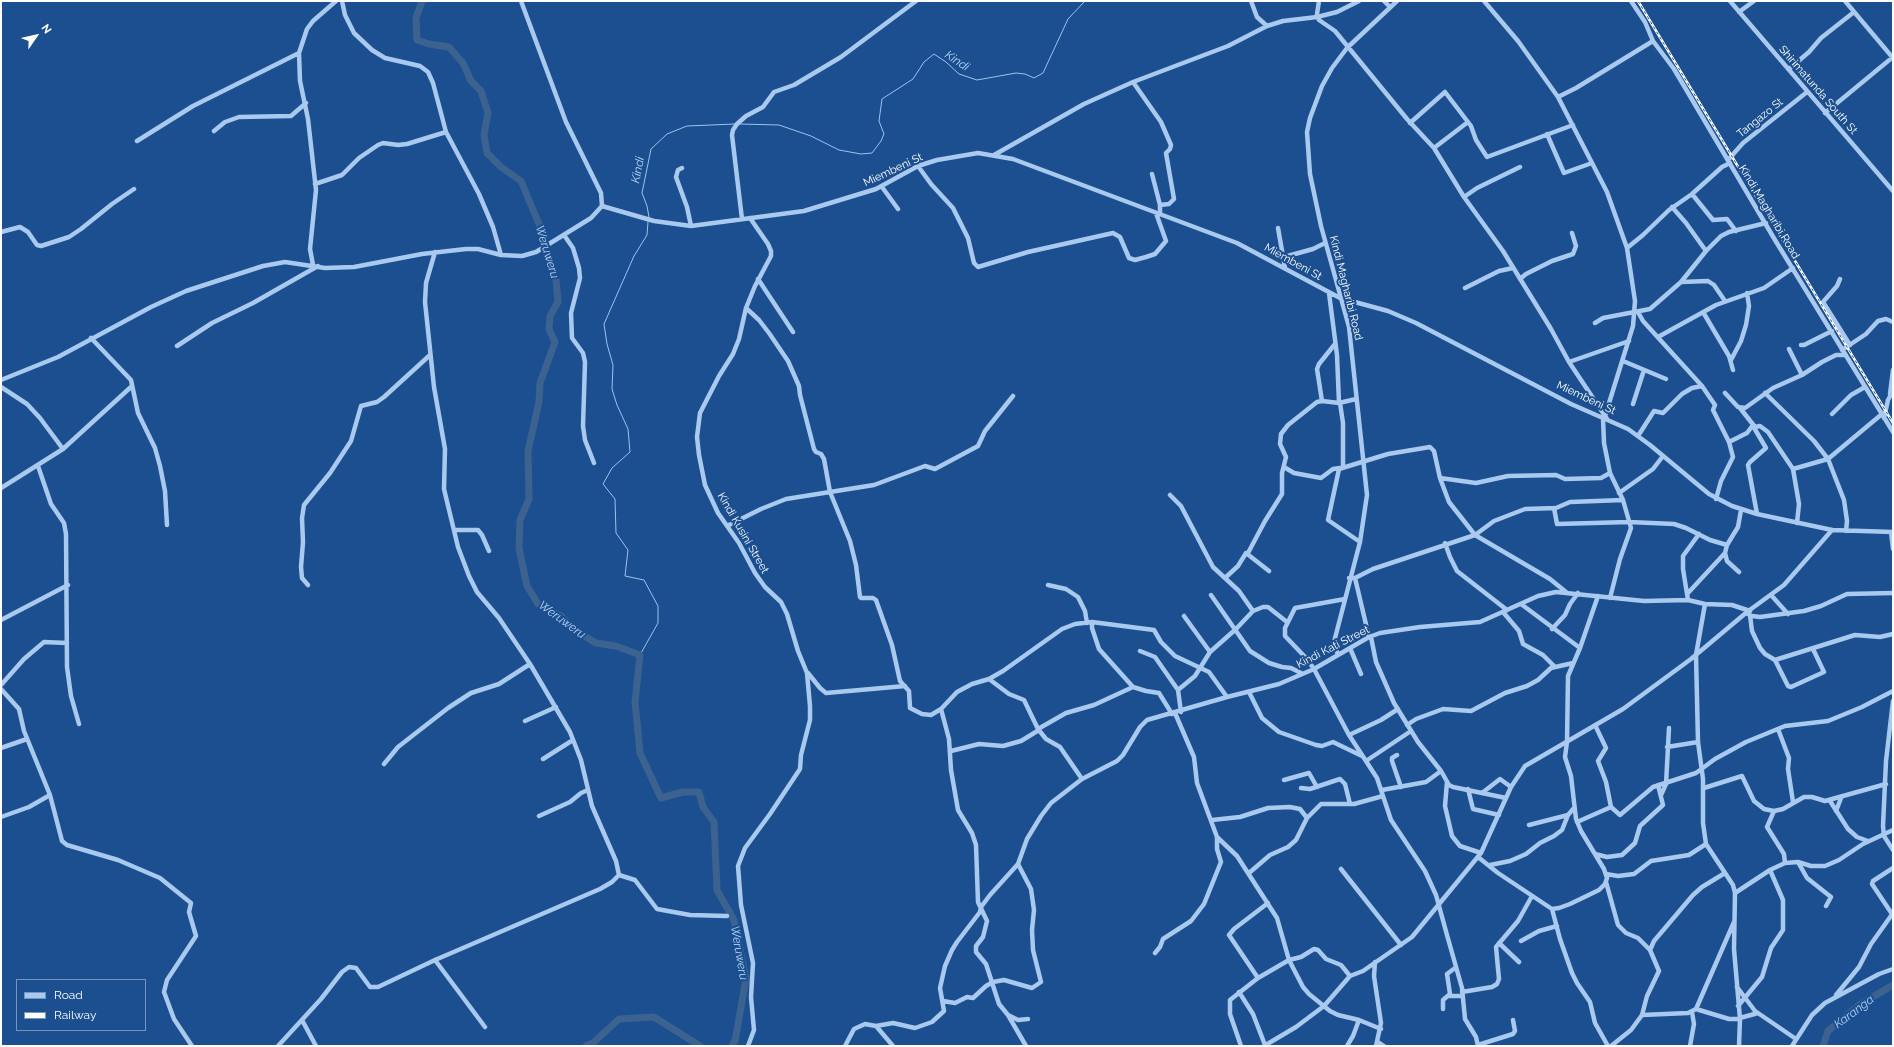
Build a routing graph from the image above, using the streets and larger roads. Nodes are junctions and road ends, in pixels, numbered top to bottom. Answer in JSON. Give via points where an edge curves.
{"nodes":[{"id":1,"x":336,"y":1,"type":"edge"},
{"id":2,"x":342,"y":1,"type":"edge"},
{"id":3,"x":521,"y":1,"type":"edge"},
{"id":4,"x":916,"y":1,"type":"edge"},
{"id":5,"x":1251,"y":1,"type":"edge"},
{"id":6,"x":1318,"y":1,"type":"edge"},
{"id":7,"x":1359,"y":1,"type":"edge"},
{"id":8,"x":1384,"y":1,"type":"edge"},
{"id":9,"x":1397,"y":1,"type":"edge"},
{"id":10,"x":1484,"y":1,"type":"edge"},
{"id":11,"x":1631,"y":1,"type":"edge"},
{"id":12,"x":1730,"y":1,"type":"edge"},
{"id":13,"x":1754,"y":1,"type":"edge"},
{"id":14,"x":1845,"y":1,"type":"edge"},
{"id":15,"x":1390,"y":7,"type":"junction"},
{"id":16,"x":1739,"y":12,"type":"junction"},
{"id":17,"x":1854,"y":12,"type":"junction"},
{"id":18,"x":1317,"y":17,"type":"junction"},
{"id":19,"x":1267,"y":26,"type":"junction"},
{"id":20,"x":1653,"y":41,"type":"junction"},
{"id":21,"x":1347,"y":48,"type":"junction"},
{"id":22,"x":299,"y":53,"type":"junction"},
{"id":23,"x":1893,"y":58,"type":"edge"},
{"id":24,"x":1789,"y":69,"type":"junction"},
{"id":25,"x":1133,"y":82,"type":"junction"},
{"id":26,"x":1807,"y":92,"type":"junction"},
{"id":27,"x":1558,"y":97,"type":"junction"},
{"id":28,"x":306,"y":103,"type":"junction"},
{"id":29,"x":1825,"y":113,"type":"junction"},
{"id":30,"x":1468,"y":122,"type":"junction"},
{"id":31,"x":1410,"y":123,"type":"junction"},
{"id":32,"x":1573,"y":125,"type":"junction"},
{"id":33,"x":214,"y":131,"type":"dead end"},
{"id":34,"x":446,"y":132,"type":"junction"},
{"id":35,"x":1547,"y":134,"type":"junction"},
{"id":36,"x":137,"y":142,"type":"dead end"},
{"id":37,"x":1434,"y":148,"type":"junction"},
{"id":38,"x":994,"y":155,"type":"junction"},
{"id":39,"x":1729,"y":162,"type":"junction"},
{"id":40,"x":1592,"y":163,"type":"junction"},
{"id":41,"x":918,"y":166,"type":"junction"},
{"id":42,"x":1520,"y":167,"type":"dead end"},
{"id":43,"x":682,"y":168,"type":"dead end"},
{"id":44,"x":1152,"y":174,"type":"dead end"},
{"id":45,"x":315,"y":184,"type":"junction"},
{"id":46,"x":882,"y":187,"type":"junction"},
{"id":47,"x":134,"y":190,"type":"dead end"},
{"id":48,"x":1893,"y":191,"type":"edge"},
{"id":49,"x":1692,"y":194,"type":"junction"},
{"id":50,"x":1464,"y":197,"type":"junction"},
{"id":51,"x":1160,"y":205,"type":"junction"},
{"id":52,"x":602,"y":206,"type":"junction"},
{"id":53,"x":1672,"y":207,"type":"junction"},
{"id":54,"x":898,"y":209,"type":"dead end"},
{"id":55,"x":1158,"y":214,"type":"junction"},
{"id":56,"x":750,"y":218,"type":"junction"},
{"id":57,"x":742,"y":219,"type":"junction"},
{"id":58,"x":1766,"y":223,"type":"junction"},
{"id":59,"x":691,"y":226,"type":"junction"},
{"id":60,"x":1278,"y":228,"type":"dead end"},
{"id":61,"x":1736,"y":231,"type":"junction"},
{"id":62,"x":1,"y":232,"type":"edge"},
{"id":63,"x":1572,"y":233,"type":"dead end"},
{"id":64,"x":564,"y":236,"type":"junction"},
{"id":65,"x":1325,"y":243,"type":"junction"},
{"id":66,"x":1627,"y":248,"type":"junction"},
{"id":67,"x":1706,"y":251,"type":"junction"},
{"id":68,"x":435,"y":252,"type":"junction"},
{"id":69,"x":501,"y":255,"type":"junction"},
{"id":70,"x":1284,"y":257,"type":"junction"},
{"id":71,"x":315,"y":266,"type":"junction"},
{"id":72,"x":1285,"y":268,"type":"junction"},
{"id":73,"x":1513,"y":268,"type":"junction"},
{"id":74,"x":1793,"y":268,"type":"junction"},
{"id":75,"x":758,"y":279,"type":"junction"},
{"id":76,"x":1520,"y":279,"type":"junction"},
{"id":77,"x":1840,"y":279,"type":"dead end"},
{"id":78,"x":1681,"y":282,"type":"junction"},
{"id":79,"x":1465,"y":288,"type":"dead end"},
{"id":80,"x":1329,"y":293,"type":"junction"},
{"id":81,"x":1747,"y":294,"type":"junction"},
{"id":82,"x":1340,"y":298,"type":"junction"},
{"id":83,"x":1725,"y":301,"type":"junction"},
{"id":84,"x":746,"y":308,"type":"junction"},
{"id":85,"x":1703,"y":312,"type":"junction"},
{"id":86,"x":1636,"y":313,"type":"junction"},
{"id":87,"x":1893,"y":322,"type":"edge"},
{"id":88,"x":1595,"y":323,"type":"dead end"},
{"id":89,"x":1832,"y":331,"type":"junction"},
{"id":90,"x":794,"y":332,"type":"dead end"},
{"id":91,"x":1658,"y":337,"type":"junction"},
{"id":92,"x":91,"y":338,"type":"junction"},
{"id":93,"x":1629,"y":341,"type":"junction"},
{"id":94,"x":1335,"y":344,"type":"junction"},
{"id":95,"x":1801,"y":345,"type":"dead end"},
{"id":96,"x":1850,"y":345,"type":"junction"},
{"id":97,"x":177,"y":346,"type":"dead end"},
{"id":98,"x":1789,"y":349,"type":"dead end"},
{"id":99,"x":1844,"y":353,"type":"junction"},
{"id":100,"x":430,"y":355,"type":"junction"},
{"id":101,"x":1731,"y":360,"type":"junction"},
{"id":102,"x":1623,"y":361,"type":"junction"},
{"id":103,"x":1569,"y":362,"type":"junction"},
{"id":104,"x":1644,"y":370,"type":"junction"},
{"id":105,"x":1732,"y":370,"type":"dead end"},
{"id":106,"x":1893,"y":370,"type":"edge"},
{"id":107,"x":1802,"y":375,"type":"junction"},
{"id":108,"x":1666,"y":379,"type":"dead end"},
{"id":109,"x":1,"y":380,"type":"edge"},
{"id":110,"x":132,"y":386,"type":"junction"},
{"id":111,"x":1702,"y":386,"type":"junction"},
{"id":112,"x":1,"y":387,"type":"edge"},
{"id":113,"x":1865,"y":387,"type":"junction"},
{"id":114,"x":1725,"y":393,"type":"dead end"},
{"id":115,"x":1765,"y":393,"type":"junction"},
{"id":116,"x":1892,"y":393,"type":"edge"},
{"id":117,"x":1013,"y":396,"type":"dead end"},
{"id":118,"x":1356,"y":399,"type":"junction"},
{"id":119,"x":1322,"y":401,"type":"junction"},
{"id":120,"x":1340,"y":403,"type":"junction"},
{"id":121,"x":1633,"y":404,"type":"dead end"},
{"id":122,"x":1739,"y":407,"type":"junction"},
{"id":123,"x":1832,"y":414,"type":"dead end"},
{"id":124,"x":1883,"y":416,"type":"junction"},
{"id":125,"x":1605,"y":418,"type":"junction"},
{"id":126,"x":1753,"y":426,"type":"junction"},
{"id":127,"x":1893,"y":432,"type":"edge"},
{"id":128,"x":1638,"y":436,"type":"junction"},
{"id":129,"x":1729,"y":442,"type":"junction"},
{"id":130,"x":63,"y":449,"type":"junction"},
{"id":131,"x":1663,"y":456,"type":"junction"},
{"id":132,"x":1828,"y":459,"type":"junction"},
{"id":133,"x":594,"y":463,"type":"dead end"},
{"id":134,"x":1364,"y":463,"type":"junction"},
{"id":135,"x":38,"y":466,"type":"junction"},
{"id":136,"x":1284,"y":467,"type":"junction"},
{"id":137,"x":1341,"y":468,"type":"junction"},
{"id":138,"x":1793,"y":469,"type":"junction"},
{"id":139,"x":1610,"y":474,"type":"junction"},
{"id":140,"x":1440,"y":478,"type":"junction"},
{"id":141,"x":1,"y":488,"type":"edge"},
{"id":142,"x":830,"y":492,"type":"junction"},
{"id":143,"x":1619,"y":492,"type":"junction"},
{"id":144,"x":1170,"y":495,"type":"dead end"},
{"id":145,"x":1716,"y":499,"type":"junction"},
{"id":146,"x":1623,"y":500,"type":"junction"},
{"id":147,"x":1554,"y":508,"type":"junction"},
{"id":148,"x":1742,"y":510,"type":"junction"},
{"id":149,"x":1757,"y":514,"type":"junction"},
{"id":150,"x":1629,"y":522,"type":"junction"},
{"id":151,"x":1797,"y":523,"type":"junction"},
{"id":152,"x":167,"y":525,"type":"dead end"},
{"id":153,"x":727,"y":526,"type":"junction"},
{"id":154,"x":454,"y":530,"type":"junction"},
{"id":155,"x":1832,"y":530,"type":"junction"},
{"id":156,"x":1846,"y":531,"type":"junction"},
{"id":157,"x":1892,"y":532,"type":"edge"},
{"id":158,"x":1699,"y":534,"type":"junction"},
{"id":159,"x":1475,"y":535,"type":"junction"},
{"id":160,"x":1360,"y":542,"type":"junction"},
{"id":161,"x":1445,"y":543,"type":"junction"},
{"id":162,"x":1727,"y":545,"type":"junction"},
{"id":163,"x":1893,"y":549,"type":"edge"},
{"id":164,"x":490,"y":551,"type":"dead end"},
{"id":165,"x":1248,"y":553,"type":"junction"},
{"id":166,"x":1725,"y":553,"type":"junction"},
{"id":167,"x":1269,"y":571,"type":"dead end"},
{"id":168,"x":1739,"y":572,"type":"dead end"},
{"id":169,"x":1225,"y":578,"type":"junction"},
{"id":170,"x":1352,"y":578,"type":"junction"},
{"id":171,"x":68,"y":585,"type":"junction"},
{"id":172,"x":308,"y":585,"type":"dead end"},
{"id":173,"x":1048,"y":585,"type":"dead end"},
{"id":174,"x":1567,"y":592,"type":"junction"},
{"id":175,"x":1578,"y":593,"type":"junction"},
{"id":176,"x":1688,"y":593,"type":"junction"},
{"id":177,"x":1893,"y":593,"type":"edge"},
{"id":178,"x":1211,"y":595,"type":"dead end"},
{"id":179,"x":1598,"y":596,"type":"junction"},
{"id":180,"x":1771,"y":596,"type":"junction"},
{"id":181,"x":1610,"y":598,"type":"junction"},
{"id":182,"x":1345,"y":599,"type":"junction"},
{"id":183,"x":1688,"y":600,"type":"junction"},
{"id":184,"x":1521,"y":604,"type":"junction"},
{"id":185,"x":1705,"y":604,"type":"junction"},
{"id":186,"x":1253,"y":611,"type":"junction"},
{"id":187,"x":1505,"y":611,"type":"junction"},
{"id":188,"x":1749,"y":613,"type":"junction"},
{"id":189,"x":1788,"y":614,"type":"junction"},
{"id":190,"x":1184,"y":616,"type":"dead end"},
{"id":191,"x":1,"y":620,"type":"edge"},
{"id":192,"x":1089,"y":622,"type":"junction"},
{"id":193,"x":1287,"y":622,"type":"junction"},
{"id":194,"x":1236,"y":629,"type":"junction"},
{"id":195,"x":1552,"y":629,"type":"junction"},
{"id":196,"x":1893,"y":634,"type":"edge"},
{"id":197,"x":1370,"y":637,"type":"junction"},
{"id":198,"x":67,"y":643,"type":"junction"},
{"id":199,"x":1350,"y":648,"type":"junction"},
{"id":200,"x":1580,"y":648,"type":"junction"},
{"id":201,"x":1813,"y":649,"type":"junction"},
{"id":202,"x":1140,"y":651,"type":"dead end"},
{"id":203,"x":1210,"y":652,"type":"junction"},
{"id":204,"x":1338,"y":655,"type":"junction"},
{"id":205,"x":1696,"y":655,"type":"junction"},
{"id":206,"x":1775,"y":660,"type":"junction"},
{"id":207,"x":1573,"y":663,"type":"junction"},
{"id":208,"x":530,"y":664,"type":"junction"},
{"id":209,"x":1200,"y":667,"type":"junction"},
{"id":210,"x":1555,"y":667,"type":"junction"},
{"id":211,"x":1314,"y":669,"type":"junction"},
{"id":212,"x":807,"y":673,"type":"junction"},
{"id":213,"x":1301,"y":673,"type":"junction"},
{"id":214,"x":1361,"y":674,"type":"dead end"},
{"id":215,"x":989,"y":679,"type":"junction"},
{"id":216,"x":1,"y":685,"type":"edge"},
{"id":217,"x":905,"y":686,"type":"junction"},
{"id":218,"x":1133,"y":686,"type":"junction"},
{"id":219,"x":1,"y":689,"type":"edge"},
{"id":220,"x":1178,"y":690,"type":"junction"},
{"id":221,"x":1249,"y":692,"type":"junction"},
{"id":222,"x":1893,"y":692,"type":"edge"},
{"id":223,"x":1227,"y":697,"type":"junction"},
{"id":224,"x":1893,"y":701,"type":"edge"},
{"id":225,"x":556,"y":707,"type":"junction"},
{"id":226,"x":941,"y":709,"type":"junction"},
{"id":227,"x":1398,"y":709,"type":"junction"},
{"id":228,"x":1176,"y":713,"type":"junction"},
{"id":229,"x":524,"y":721,"type":"dead end"},
{"id":230,"x":79,"y":724,"type":"dead end"},
{"id":231,"x":1407,"y":725,"type":"junction"},
{"id":232,"x":1595,"y":725,"type":"junction"},
{"id":233,"x":1669,"y":728,"type":"dead end"},
{"id":234,"x":1038,"y":729,"type":"junction"},
{"id":235,"x":1778,"y":729,"type":"junction"},
{"id":236,"x":1411,"y":731,"type":"junction"},
{"id":237,"x":1349,"y":735,"type":"junction"},
{"id":238,"x":27,"y":739,"type":"junction"},
{"id":239,"x":573,"y":740,"type":"junction"},
{"id":240,"x":1567,"y":742,"type":"junction"},
{"id":241,"x":1698,"y":742,"type":"junction"},
{"id":242,"x":1667,"y":747,"type":"junction"},
{"id":243,"x":1,"y":748,"type":"edge"},
{"id":244,"x":1557,"y":748,"type":"junction"},
{"id":245,"x":951,"y":751,"type":"junction"},
{"id":246,"x":1397,"y":755,"type":"dead end"},
{"id":247,"x":1362,"y":756,"type":"junction"},
{"id":248,"x":1565,"y":757,"type":"junction"},
{"id":249,"x":542,"y":759,"type":"dead end"},
{"id":250,"x":1366,"y":761,"type":"junction"},
{"id":251,"x":384,"y":764,"type":"dead end"},
{"id":252,"x":1702,"y":770,"type":"junction"},
{"id":253,"x":1441,"y":771,"type":"junction"},
{"id":254,"x":1082,"y":779,"type":"junction"},
{"id":255,"x":1284,"y":780,"type":"dead end"},
{"id":256,"x":1447,"y":782,"type":"junction"},
{"id":257,"x":1666,"y":784,"type":"junction"},
{"id":258,"x":1886,"y":784,"type":"junction"},
{"id":259,"x":1658,"y":785,"type":"junction"},
{"id":260,"x":1317,"y":787,"type":"junction"},
{"id":261,"x":1401,"y":787,"type":"junction"},
{"id":262,"x":1511,"y":787,"type":"junction"},
{"id":263,"x":1300,"y":788,"type":"dead end"},
{"id":264,"x":1704,"y":788,"type":"junction"},
{"id":265,"x":1468,"y":789,"type":"junction"},
{"id":266,"x":588,"y":790,"type":"junction"},
{"id":267,"x":1482,"y":792,"type":"junction"},
{"id":268,"x":1382,"y":793,"type":"junction"},
{"id":269,"x":50,"y":795,"type":"junction"},
{"id":270,"x":1661,"y":795,"type":"junction"},
{"id":271,"x":1506,"y":798,"type":"junction"},
{"id":272,"x":1841,"y":798,"type":"junction"},
{"id":273,"x":1830,"y":801,"type":"junction"},
{"id":274,"x":1792,"y":802,"type":"junction"},
{"id":275,"x":1350,"y":804,"type":"junction"},
{"id":276,"x":1611,"y":807,"type":"junction"},
{"id":277,"x":1574,"y":808,"type":"junction"},
{"id":278,"x":1774,"y":811,"type":"junction"},
{"id":279,"x":1836,"y":811,"type":"junction"},
{"id":280,"x":1499,"y":815,"type":"junction"},
{"id":281,"x":539,"y":816,"type":"dead end"},
{"id":282,"x":1,"y":817,"type":"edge"},
{"id":283,"x":1567,"y":817,"type":"junction"},
{"id":284,"x":1307,"y":818,"type":"junction"},
{"id":285,"x":1212,"y":820,"type":"junction"},
{"id":286,"x":1576,"y":821,"type":"junction"},
{"id":287,"x":1529,"y":825,"type":"dead end"},
{"id":288,"x":1893,"y":830,"type":"edge"},
{"id":289,"x":1884,"y":836,"type":"junction"},
{"id":290,"x":1216,"y":837,"type":"junction"},
{"id":291,"x":1868,"y":841,"type":"junction"},
{"id":292,"x":1706,"y":844,"type":"junction"},
{"id":293,"x":1893,"y":850,"type":"edge"},
{"id":294,"x":1595,"y":854,"type":"junction"},
{"id":295,"x":1479,"y":855,"type":"junction"},
{"id":296,"x":1798,"y":862,"type":"junction"},
{"id":297,"x":1785,"y":863,"type":"junction"},
{"id":298,"x":1018,"y":864,"type":"junction"},
{"id":299,"x":1490,"y":865,"type":"junction"},
{"id":300,"x":1893,"y":868,"type":"edge"},
{"id":301,"x":1341,"y":869,"type":"dead end"},
{"id":302,"x":1770,"y":870,"type":"junction"},
{"id":303,"x":1249,"y":873,"type":"junction"},
{"id":304,"x":1725,"y":873,"type":"junction"},
{"id":305,"x":1606,"y":874,"type":"junction"},
{"id":306,"x":619,"y":875,"type":"junction"},
{"id":307,"x":1606,"y":882,"type":"junction"},
{"id":308,"x":1735,"y":893,"type":"junction"},
{"id":309,"x":1532,"y":896,"type":"junction"},
{"id":310,"x":1268,"y":903,"type":"junction"},
{"id":311,"x":1439,"y":905,"type":"junction"},
{"id":312,"x":1826,"y":906,"type":"dead end"},
{"id":313,"x":981,"y":907,"type":"junction"},
{"id":314,"x":1552,"y":909,"type":"junction"},
{"id":315,"x":1892,"y":913,"type":"edge"},
{"id":316,"x":727,"y":916,"type":"dead end"},
{"id":317,"x":1735,"y":920,"type":"junction"},
{"id":318,"x":1557,"y":926,"type":"junction"},
{"id":319,"x":1521,"y":941,"type":"dead end"},
{"id":320,"x":1499,"y":943,"type":"junction"},
{"id":321,"x":1401,"y":946,"type":"junction"},
{"id":322,"x":1650,"y":950,"type":"junction"},
{"id":323,"x":1155,"y":953,"type":"dead end"},
{"id":324,"x":435,"y":960,"type":"junction"},
{"id":325,"x":1289,"y":960,"type":"junction"},
{"id":326,"x":1375,"y":962,"type":"junction"},
{"id":327,"x":1519,"y":962,"type":"dead end"},
{"id":328,"x":1455,"y":968,"type":"junction"},
{"id":329,"x":1893,"y":970,"type":"edge"},
{"id":330,"x":1350,"y":976,"type":"junction"},
{"id":331,"x":1258,"y":978,"type":"junction"},
{"id":332,"x":993,"y":982,"type":"junction"},
{"id":333,"x":1737,"y":987,"type":"junction"},
{"id":334,"x":1239,"y":992,"type":"junction"},
{"id":335,"x":1462,"y":994,"type":"junction"},
{"id":336,"x":1452,"y":996,"type":"junction"},
{"id":337,"x":1835,"y":996,"type":"junction"},
{"id":338,"x":1746,"y":997,"type":"junction"},
{"id":339,"x":943,"y":1001,"type":"junction"},
{"id":340,"x":1462,"y":1003,"type":"junction"},
{"id":341,"x":1324,"y":1006,"type":"junction"},
{"id":342,"x":1738,"y":1006,"type":"junction"},
{"id":343,"x":1443,"y":1009,"type":"dead end"},
{"id":344,"x":1694,"y":1010,"type":"junction"},
{"id":345,"x":1758,"y":1013,"type":"junction"},
{"id":346,"x":1642,"y":1015,"type":"junction"},
{"id":347,"x":1008,"y":1016,"type":"junction"},
{"id":348,"x":1028,"y":1019,"type":"dead end"},
{"id":349,"x":1740,"y":1019,"type":"junction"},
{"id":350,"x":302,"y":1020,"type":"junction"},
{"id":351,"x":1359,"y":1020,"type":"junction"},
{"id":352,"x":1513,"y":1020,"type":"dead end"},
{"id":353,"x":876,"y":1026,"type":"junction"},
{"id":354,"x":484,"y":1027,"type":"dead end"},
{"id":355,"x":1381,"y":1029,"type":"junction"},
{"id":356,"x":1796,"y":1039,"type":"junction"},
{"id":357,"x":1377,"y":1044,"type":"edge"},
{"id":358,"x":1478,"y":1045,"type":"edge"},
{"id":359,"x":192,"y":1046,"type":"edge"},
{"id":360,"x":278,"y":1046,"type":"edge"},
{"id":361,"x":316,"y":1046,"type":"edge"},
{"id":362,"x":748,"y":1046,"type":"edge"},
{"id":363,"x":845,"y":1046,"type":"edge"},
{"id":364,"x":893,"y":1046,"type":"edge"},
{"id":365,"x":1026,"y":1046,"type":"edge"},
{"id":366,"x":1241,"y":1046,"type":"edge"},
{"id":367,"x":1265,"y":1046,"type":"edge"},
{"id":368,"x":1347,"y":1046,"type":"edge"},
{"id":369,"x":1384,"y":1046,"type":"edge"},
{"id":370,"x":1608,"y":1046,"type":"edge"},
{"id":371,"x":1611,"y":1046,"type":"edge"},
{"id":372,"x":1690,"y":1046,"type":"edge"},
{"id":373,"x":1739,"y":1046,"type":"edge"},
{"id":374,"x":1792,"y":1046,"type":"edge"}],
"edges":[{"from":1,"to":22,"type":"street","via":[[307,29]]},
{"from":2,"to":34,"type":"street","via":[[345,15],[354,33],[372,50],[385,58],[420,66],[428,72]]},
{"from":3,"to":52,"type":"street","via":[[572,136],[600,193]]},
{"from":4,"to":57,"type":"street","via":[[841,57],[794,85],[774,92],[763,107],[737,124],[732,135]]},
{"from":5,"to":19,"type":"street","via":[[1257,17]]},
{"from":6,"to":18,"type":"street"},
{"from":7,"to":18,"type":"street","via":[[1337,12]]},
{"from":8,"to":15,"type":"street"},
{"from":9,"to":15,"type":"street","name":"Kindi Magharibi Road"},
{"from":10,"to":27,"type":"street","via":[[1518,41]]},
{"from":11,"to":20,"type":"street","name":"Kindi Magharibi Road","via":[[1646,22]]},
{"from":12,"to":16,"type":"street","name":"Shirimatunda South St"},
{"from":13,"to":16,"type":"street"},
{"from":14,"to":17,"type":"street"},
{"from":15,"to":21,"type":"street","name":"Kindi Magharibi Road"},
{"from":16,"to":24,"type":"street","name":"Shirimatunda South St"},
{"from":17,"to":23,"type":"street"},
{"from":17,"to":24,"type":"street","via":[[1821,38]]},
{"from":18,"to":19,"type":"street","via":[[1294,19]]},
{"from":18,"to":21,"type":"street","via":[[1335,31]]},
{"from":19,"to":25,"type":"street","via":[[1228,46]]},
{"from":20,"to":27,"type":"street"},
{"from":20,"to":39,"type":"street","name":"Kindi Magharibi Road","via":[[1674,69]]},
{"from":21,"to":31,"type":"street"},
{"from":21,"to":65,"type":"street","name":"Kindi Magharibi Road","via":[[1322,86],[1307,132],[1310,174]]},
{"from":22,"to":28,"type":"street","via":[[300,81]]},
{"from":22,"to":36,"type":"street","via":[[199,103]]},
{"from":23,"to":29,"type":"street"},
{"from":24,"to":26,"type":"street","name":"Shirimatunda South St"},
{"from":25,"to":38,"type":"street","via":[[1084,104]]},
{"from":25,"to":51,"type":"street","via":[[1161,122],[1171,145],[1166,153],[1174,199],[1169,204]]},
{"from":26,"to":29,"type":"street","name":"Shirimatunda South St"},
{"from":26,"to":39,"type":"street","name":"Tangazo St","via":[[1743,143]]},
{"from":27,"to":32,"type":"street"},
{"from":28,"to":33,"type":"street","via":[[291,116],[239,117],[225,122]]},
{"from":28,"to":45,"type":"street"},
{"from":29,"to":48,"type":"street","name":"Shirimatunda South St"},
{"from":30,"to":31,"type":"street","via":[[1445,92]]},
{"from":30,"to":35,"type":"street","via":[[1487,158]]},
{"from":30,"to":37,"type":"street"},
{"from":31,"to":37,"type":"street"},
{"from":32,"to":35,"type":"street"},
{"from":32,"to":40,"type":"street"},
{"from":34,"to":45,"type":"street","via":[[407,144],[383,143],[359,158],[342,175]]},
{"from":34,"to":69,"type":"street","via":[[477,189],[493,227]]},
{"from":35,"to":40,"type":"street","via":[[1564,173]]},
{"from":37,"to":50,"type":"street"},
{"from":38,"to":41,"type":"street","name":"Miembeni St","via":[[978,153]]},
{"from":38,"to":55,"type":"street","name":"Miembeni St","via":[[1061,176]]},
{"from":39,"to":49,"type":"street","name":"Tangazo St"},
{"from":39,"to":58,"type":"street","name":"Kindi Magharibi Road"},
{"from":40,"to":66,"type":"street","via":[[1607,192]]},
{"from":41,"to":46,"type":"street","name":"Miembeni St"},
{"from":41,"to":55,"type":"street","via":[[953,208],[968,238],[974,263],[978,267],[1028,252],[1113,233],[1120,237],[1129,258],[1135,260],[1146,257],[1154,254],[1166,241]]},
{"from":42,"to":50,"type":"street"},
{"from":43,"to":59,"type":"street","via":[[676,173],[676,177]]},
{"from":44,"to":51,"type":"street"},
{"from":45,"to":71,"type":"street","via":[[316,200],[310,249]]},
{"from":46,"to":54,"type":"street"},
{"from":46,"to":56,"type":"street","name":"Miembeni St","via":[[804,211]]},
{"from":47,"to":62,"type":"street","via":[[80,229],[41,246],[20,227]]},
{"from":49,"to":53,"type":"street","name":"Tangazo St"},
{"from":49,"to":61,"type":"street","via":[[1713,220],[1727,218]]},
{"from":50,"to":73,"type":"street"},
{"from":51,"to":55,"type":"street"},
{"from":52,"to":59,"type":"street","name":"Miembeni St","via":[[654,221]]},
{"from":52,"to":64,"type":"street","via":[[591,218]]},
{"from":53,"to":66,"type":"street","name":"Tangazo St"},
{"from":53,"to":67,"type":"street"},
{"from":55,"to":72,"type":"street","name":"Miembeni St","via":[[1237,243]]},
{"from":56,"to":57,"type":"street","name":"Miembeni St"},
{"from":56,"to":75,"type":"street","name":"Kindi Kusini Street","via":[[771,251],[768,263]]},
{"from":57,"to":59,"type":"street","name":"Miembeni St"},
{"from":58,"to":61,"type":"street"},
{"from":58,"to":74,"type":"street","name":"Kindi Magharibi Road"},
{"from":60,"to":70,"type":"street"},
{"from":61,"to":67,"type":"street","via":[[1721,236]]},
{"from":63,"to":76,"type":"street","via":[[1576,246],[1573,254],[1552,261]]},
{"from":64,"to":69,"type":"street","via":[[536,252],[522,256]]},
{"from":64,"to":133,"type":"street","via":[[573,248],[580,268],[571,313],[572,335],[573,341],[583,353],[585,362],[585,440]]},
{"from":65,"to":70,"type":"street"},
{"from":65,"to":82,"type":"street","name":"Kindi Magharibi Road"},
{"from":66,"to":86,"type":"street"},
{"from":67,"to":78,"type":"street"},
{"from":68,"to":69,"type":"street","via":[[478,249]]},
{"from":68,"to":71,"type":"street","via":[[354,267]]},
{"from":68,"to":100,"type":"street","via":[[425,292]]},
{"from":70,"to":72,"type":"street"},
{"from":71,"to":92,"type":"street","via":[[296,262],[276,263],[217,281],[151,306]]},
{"from":71,"to":97,"type":"street","via":[[249,305],[212,322]]},
{"from":72,"to":80,"type":"street","name":"Miembeni St"},
{"from":73,"to":76,"type":"street"},
{"from":73,"to":79,"type":"street","via":[[1499,271]]},
{"from":74,"to":81,"type":"street","via":[[1764,288]]},
{"from":74,"to":89,"type":"street","name":"Kindi Magharibi Road"},
{"from":75,"to":84,"type":"street","name":"Kindi Kusini Street"},
{"from":75,"to":90,"type":"street"},
{"from":76,"to":103,"type":"street"},
{"from":77,"to":96,"type":"street","via":[[1824,302]]},
{"from":78,"to":83,"type":"street","via":[[1708,281]]},
{"from":78,"to":86,"type":"street","via":[[1653,308]]},
{"from":80,"to":82,"type":"street","name":"Miembeni St"},
{"from":80,"to":94,"type":"street"},
{"from":81,"to":83,"type":"street"},
{"from":81,"to":101,"type":"street","via":[[1750,306],[1746,325]]},
{"from":82,"to":118,"type":"street","name":"Kindi Magharibi Road","via":[[1349,327]]},
{"from":82,"to":125,"type":"street","name":"Miembeni St","via":[[1400,315],[1571,404]]},
{"from":83,"to":85,"type":"street"},
{"from":84,"to":142,"type":"street","via":[[759,320],[779,348],[799,386],[814,449],[824,458]]},
{"from":84,"to":153,"type":"street","name":"Kindi Kusini Street","via":[[733,354],[706,402],[698,427],[699,455],[705,485]]},
{"from":85,"to":91,"type":"street"},
{"from":85,"to":101,"type":"street"},
{"from":86,"to":88,"type":"street","via":[[1603,318]]},
{"from":86,"to":91,"type":"street"},
{"from":86,"to":93,"type":"street"},
{"from":87,"to":96,"type":"street","via":[[1886,319],[1878,320],[1866,334]]},
{"from":89,"to":95,"type":"street"},
{"from":89,"to":99,"type":"street","name":"Kindi Magharibi Road"},
{"from":91,"to":111,"type":"street"},
{"from":92,"to":109,"type":"street","via":[[58,357]]},
{"from":92,"to":110,"type":"street","via":[[127,375]]},
{"from":93,"to":102,"type":"street"},
{"from":93,"to":103,"type":"street"},
{"from":94,"to":119,"type":"street","via":[[1318,364]]},
{"from":94,"to":120,"type":"street"},
{"from":96,"to":99,"type":"street"},
{"from":98,"to":107,"type":"street"},
{"from":99,"to":107,"type":"street","via":[[1832,357]]},
{"from":99,"to":113,"type":"street","name":"Kindi Magharibi Road"},
{"from":100,"to":154,"type":"street","via":[[445,449],[444,489]]},
{"from":100,"to":172,"type":"street","via":[[384,397],[377,402],[361,406],[351,441],[330,473],[304,505],[301,568],[302,578]]},
{"from":101,"to":105,"type":"street"},
{"from":102,"to":104,"type":"street"},
{"from":102,"to":125,"type":"street"},
{"from":103,"to":125,"type":"street"},
{"from":104,"to":108,"type":"street"},
{"from":104,"to":121,"type":"street"},
{"from":106,"to":116,"type":"street"},
{"from":107,"to":115,"type":"street"},
{"from":110,"to":130,"type":"street"},
{"from":110,"to":152,"type":"street","via":[[138,413],[155,448],[160,466],[165,491]]},
{"from":111,"to":128,"type":"street","via":[[1682,394],[1663,412],[1654,411]]},
{"from":111,"to":129,"type":"street","via":[[1715,405],[1713,410]]},
{"from":112,"to":130,"type":"street","via":[[27,404]]},
{"from":113,"to":123,"type":"street","via":[[1851,395]]},
{"from":113,"to":124,"type":"street","name":"Kindi Magharibi Road"},
{"from":114,"to":122,"type":"street"},
{"from":115,"to":122,"type":"street","via":[[1745,408]]},
{"from":115,"to":132,"type":"street","via":[[1814,441]]},
{"from":116,"to":124,"type":"street"},
{"from":117,"to":142,"type":"street","via":[[985,431],[976,447],[934,468],[925,466],[874,485]]},
{"from":118,"to":120,"type":"street"},
{"from":118,"to":134,"type":"street","name":"Kindi Magharibi Road"},
{"from":119,"to":120,"type":"street"},
{"from":119,"to":136,"type":"street","via":[[1317,402],[1288,425],[1281,434],[1280,444],[1286,457]]},
{"from":120,"to":137,"type":"street","via":[[1343,423]]},
{"from":122,"to":126,"type":"street"},
{"from":124,"to":127,"type":"street","name":"Kindi Magharibi Road"},
{"from":124,"to":132,"type":"street"},
{"from":125,"to":128,"type":"street","name":"Miembeni St"},
{"from":125,"to":139,"type":"street","via":[[1604,443]]},
{"from":126,"to":129,"type":"street"},
{"from":126,"to":138,"type":"street","via":[[1768,432]]},
{"from":126,"to":149,"type":"street","via":[[1766,448],[1748,465]]},
{"from":128,"to":131,"type":"street","name":"Miembeni St"},
{"from":129,"to":145,"type":"street","via":[[1733,459],[1721,481]]},
{"from":130,"to":135,"type":"street"},
{"from":131,"to":143,"type":"street","via":[[1653,469]]},
{"from":131,"to":145,"type":"street","name":"Miembeni St"},
{"from":132,"to":138,"type":"street"},
{"from":132,"to":156,"type":"street","via":[[1844,500]]},
{"from":134,"to":137,"type":"street"},
{"from":134,"to":140,"type":"street","via":[[1388,454],[1430,446],[1434,451]]},
{"from":134,"to":160,"type":"street","name":"Kindi Magharibi Road","via":[[1366,506]]},
{"from":135,"to":141,"type":"street"},
{"from":135,"to":171,"type":"street","via":[[51,504],[64,523]]},
{"from":136,"to":137,"type":"street","via":[[1294,473],[1321,478],[1334,469]]},
{"from":136,"to":165,"type":"street","via":[[1282,494]]},
{"from":137,"to":160,"type":"street","via":[[1328,520],[1330,524]]},
{"from":138,"to":151,"type":"street","via":[[1799,504]]},
{"from":139,"to":140,"type":"street","via":[[1601,478],[1565,480],[1556,475],[1503,477],[1476,483]]},
{"from":139,"to":143,"type":"street"},
{"from":140,"to":159,"type":"street","via":[[1449,502]]},
{"from":142,"to":153,"type":"street","via":[[776,502]]},
{"from":142,"to":217,"type":"street","via":[[850,541],[860,596],[876,600],[892,645],[899,675]]},
{"from":143,"to":146,"type":"street"},
{"from":144,"to":169,"type":"street","via":[[1181,506],[1210,563]]},
{"from":145,"to":148,"type":"street","name":"Miembeni St"},
{"from":146,"to":147,"type":"street","via":[[1570,502]]},
{"from":146,"to":150,"type":"street"},
{"from":147,"to":150,"type":"street","via":[[1557,524]]},
{"from":147,"to":159,"type":"street","via":[[1534,508],[1510,514],[1494,521]]},
{"from":148,"to":149,"type":"street","name":"Miembeni St"},
{"from":148,"to":162,"type":"street","via":[[1738,528]]},
{"from":149,"to":151,"type":"street","name":"Miembeni St"},
{"from":150,"to":158,"type":"street","via":[[1674,524]]},
{"from":150,"to":181,"type":"street","via":[[1630,531]]},
{"from":151,"to":155,"type":"street","name":"Miembeni St"},
{"from":153,"to":212,"type":"street","name":"Kindi Kusini Street","via":[[765,588],[784,606]]},
{"from":154,"to":164,"type":"street","via":[[478,530]]},
{"from":154,"to":208,"type":"street","via":[[462,560],[477,592],[499,618]]},
{"from":155,"to":156,"type":"street","name":"Miembeni St"},
{"from":155,"to":180,"type":"street","via":[[1793,576]]},
{"from":156,"to":157,"type":"street","name":"Miembeni St"},
{"from":157,"to":163,"type":"street"},
{"from":158,"to":162,"type":"street"},
{"from":158,"to":176,"type":"street","via":[[1682,556]]},
{"from":159,"to":161,"type":"street"},
{"from":159,"to":174,"type":"street","via":[[1550,578]]},
{"from":160,"to":170,"type":"street","name":"Kindi Magharibi Road"},
{"from":161,"to":170,"type":"street"},
{"from":161,"to":187,"type":"street","via":[[1457,572]]},
{"from":162,"to":166,"type":"street"},
{"from":165,"to":167,"type":"street"},
{"from":165,"to":169,"type":"street","via":[[1244,554],[1238,566]]},
{"from":166,"to":168,"type":"street","via":[[1727,561]]},
{"from":166,"to":176,"type":"street"},
{"from":169,"to":186,"type":"street","via":[[1244,596]]},
{"from":170,"to":182,"type":"street","name":"Kindi Magharibi Road"},
{"from":170,"to":197,"type":"street"},
{"from":171,"to":191,"type":"street"},
{"from":171,"to":198,"type":"street"},
{"from":173,"to":192,"type":"street","via":[[1066,589],[1078,597]]},
{"from":174,"to":175,"type":"street","name":"Kindi Kati Street"},
{"from":174,"to":184,"type":"street","name":"Kindi Kati Street","via":[[1548,594]]},
{"from":175,"to":179,"type":"street","name":"Kindi Kati Street"},
{"from":175,"to":195,"type":"street","via":[[1565,615]]},
{"from":176,"to":183,"type":"street"},
{"from":177,"to":189,"type":"street","name":"Kindi Kati Street","via":[[1847,594],[1821,606]]},
{"from":178,"to":194,"type":"street"},
{"from":179,"to":181,"type":"street","name":"Kindi Kati Street"},
{"from":179,"to":200,"type":"street"},
{"from":180,"to":188,"type":"street"},
{"from":180,"to":189,"type":"street"},
{"from":181,"to":183,"type":"street","name":"Kindi Kati Street","via":[[1644,601]]},
{"from":182,"to":193,"type":"street","via":[[1297,607]]},
{"from":182,"to":204,"type":"street","name":"Kindi Magharibi Road","via":[[1334,642]]},
{"from":183,"to":185,"type":"street","name":"Kindi Kati Street"},
{"from":184,"to":187,"type":"street","name":"Kindi Kati Street"},
{"from":184,"to":195,"type":"street"},
{"from":185,"to":188,"type":"street","name":"Kindi Kati Street","via":[[1732,605]]},
{"from":185,"to":205,"type":"street"},
{"from":186,"to":193,"type":"street","via":[[1263,606],[1268,607]]},
{"from":186,"to":194,"type":"street"},
{"from":187,"to":197,"type":"street","name":"Kindi Kati Street","via":[[1480,622],[1399,629]]},
{"from":187,"to":210,"type":"street","via":[[1519,631],[1523,644],[1542,655]]},
{"from":188,"to":189,"type":"street","name":"Kindi Kati Street","via":[[1760,617]]},
{"from":188,"to":205,"type":"street"},
{"from":188,"to":206,"type":"street","via":[[1752,631],[1760,648]]},
{"from":190,"to":203,"type":"street"},
{"from":192,"to":209,"type":"street","via":[[1154,630],[1161,642],[1175,656]]},
{"from":192,"to":215,"type":"street","via":[[1062,629]]},
{"from":192,"to":218,"type":"street","via":[[1099,649]]},
{"from":193,"to":211,"type":"street","via":[[1285,636]]},
{"from":194,"to":203,"type":"street"},
{"from":194,"to":213,"type":"street","via":[[1254,655],[1269,663]]},
{"from":195,"to":200,"type":"street"},
{"from":196,"to":201,"type":"street","via":[[1880,637],[1855,635]]},
{"from":197,"to":199,"type":"street","name":"Kindi Kati Street"},
{"from":197,"to":227,"type":"street","via":[[1376,662]]},
{"from":198,"to":216,"type":"street","via":[[44,642],[24,659]]},
{"from":198,"to":230,"type":"street","via":[[71,696]]},
{"from":199,"to":204,"type":"street","name":"Kindi Kati Street"},
{"from":199,"to":214,"type":"street"},
{"from":200,"to":207,"type":"street"},
{"from":201,"to":206,"type":"street"},
{"from":201,"to":206,"type":"street","via":[[1825,671],[1790,687]]},
{"from":202,"to":220,"type":"street","via":[[1155,657]]},
{"from":203,"to":209,"type":"street"},
{"from":204,"to":211,"type":"street","name":"Kindi Kati Street"},
{"from":205,"to":232,"type":"street"},
{"from":205,"to":241,"type":"street"},
{"from":207,"to":210,"type":"street"},
{"from":207,"to":240,"type":"street","via":[[1567,682]]},
{"from":208,"to":225,"type":"street"},
{"from":208,"to":251,"type":"street","via":[[499,684],[471,693],[448,708],[398,747]]},
{"from":209,"to":220,"type":"street","via":[[1195,676]]},
{"from":209,"to":223,"type":"street","via":[[1213,676]]},
{"from":210,"to":231,"type":"street","via":[[1527,686],[1505,692],[1470,711],[1443,709],[1416,718]]},
{"from":211,"to":213,"type":"street","name":"Kindi Kati Street"},
{"from":211,"to":237,"type":"street"},
{"from":212,"to":217,"type":"street","via":[[826,693]]},
{"from":212,"to":362,"type":"street","name":"Kindi Kusini Street","via":[[810,720],[800,769],[745,848],[738,866],[742,905],[753,963],[751,997],[754,1030]]},
{"from":213,"to":221,"type":"street","name":"Kindi Kati Street","via":[[1279,684]]},
{"from":215,"to":226,"type":"street","via":[[957,692]]},
{"from":215,"to":234,"type":"street","via":[[1009,694],[1024,700]]},
{"from":217,"to":226,"type":"street","via":[[910,696],[910,708],[928,715]]},
{"from":218,"to":228,"type":"street","via":[[1158,693]]},
{"from":218,"to":234,"type":"street","via":[[1094,705],[1066,713]]},
{"from":219,"to":238,"type":"street","via":[[19,710]]},
{"from":220,"to":228,"type":"street"},
{"from":221,"to":223,"type":"street","name":"Kindi Kati Street"},
{"from":221,"to":247,"type":"street","via":[[1262,718],[1279,732],[1316,745],[1322,746],[1333,742]]},
{"from":222,"to":235,"type":"street","via":[[1828,721],[1794,724]]},
{"from":223,"to":228,"type":"street","name":"Kindi Kati Street"},
{"from":224,"to":258,"type":"street"},
{"from":225,"to":229,"type":"street"},
{"from":225,"to":239,"type":"street"},
{"from":226,"to":245,"type":"street"},
{"from":227,"to":231,"type":"street"},
{"from":227,"to":237,"type":"street"},
{"from":228,"to":254,"type":"street","name":"Kindi Kati Street","via":[[1143,723],[1117,761]]},
{"from":228,"to":285,"type":"street","via":[[1194,758],[1197,783]]},
{"from":231,"to":236,"type":"street"},
{"from":232,"to":240,"type":"street"},
{"from":232,"to":276,"type":"street","via":[[1606,748],[1598,761]]},
{"from":233,"to":242,"type":"street"},
{"from":234,"to":245,"type":"street","via":[[1021,741],[1003,746],[979,744]]},
{"from":234,"to":254,"type":"street","via":[[1047,741],[1060,747]]},
{"from":235,"to":252,"type":"street","via":[[1733,749]]},
{"from":235,"to":274,"type":"street","via":[[1789,758]]},
{"from":236,"to":250,"type":"street"},
{"from":236,"to":253,"type":"street"},
{"from":237,"to":247,"type":"street"},
{"from":238,"to":243,"type":"street"},
{"from":238,"to":269,"type":"street"},
{"from":239,"to":249,"type":"street"},
{"from":239,"to":266,"type":"street"},
{"from":240,"to":244,"type":"street"},
{"from":240,"to":248,"type":"street"},
{"from":241,"to":242,"type":"street"},
{"from":241,"to":252,"type":"street"},
{"from":242,"to":257,"type":"street"},
{"from":244,"to":248,"type":"street"},
{"from":244,"to":262,"type":"street","via":[[1525,766]]},
{"from":245,"to":313,"type":"street","via":[[951,770],[958,810],[972,832],[976,845],[978,902]]},
{"from":246,"to":261,"type":"street","via":[[1392,760]]},
{"from":247,"to":250,"type":"street"},
{"from":248,"to":277,"type":"street","via":[[1571,776]]},
{"from":250,"to":268,"type":"street","via":[[1375,774]]},
{"from":252,"to":257,"type":"street"},
{"from":252,"to":264,"type":"street"},
{"from":253,"to":256,"type":"street"},
{"from":253,"to":261,"type":"street","via":[[1429,780]]},
{"from":254,"to":298,"type":"street","name":"Kindi Kati Street","via":[[1051,802],[1027,840]]},
{"from":255,"to":260,"type":"street","via":[[1309,773]]},
{"from":256,"to":265,"type":"street","via":[[1453,787]]},
{"from":256,"to":295,"type":"street","via":[[1445,806],[1454,839],[1460,846]]},
{"from":257,"to":259,"type":"street"},
{"from":257,"to":270,"type":"street"},
{"from":258,"to":272,"type":"street"},
{"from":258,"to":289,"type":"street"},
{"from":259,"to":270,"type":"street"},
{"from":259,"to":276,"type":"street","via":[[1620,815]]},
{"from":260,"to":263,"type":"street"},
{"from":260,"to":275,"type":"street","via":[[1340,779],[1345,784]]},
{"from":261,"to":268,"type":"street"},
{"from":262,"to":267,"type":"street","via":[[1500,779]]},
{"from":262,"to":271,"type":"street"},
{"from":264,"to":278,"type":"street","via":[[1742,776],[1754,801],[1764,809]]},
{"from":264,"to":292,"type":"street","via":[[1703,823]]},
{"from":265,"to":267,"type":"street"},
{"from":265,"to":280,"type":"street","via":[[1473,808]]},
{"from":266,"to":281,"type":"street","via":[[570,802]]},
{"from":266,"to":306,"type":"street"},
{"from":267,"to":271,"type":"street"},
{"from":268,"to":275,"type":"street","via":[[1365,802]]},
{"from":268,"to":311,"type":"street","via":[[1391,820],[1425,871]]},
{"from":269,"to":282,"type":"street","via":[[29,807]]},
{"from":269,"to":359,"type":"street","via":[[60,837],[64,843],[146,871],[160,878],[191,902],[189,912],[196,936],[167,980],[164,992],[174,1019]]},
{"from":270,"to":294,"type":"street","via":[[1663,805],[1640,826],[1636,842],[1628,850],[1622,855],[1611,857]]},
{"from":271,"to":280,"type":"street"},
{"from":272,"to":273,"type":"street"},
{"from":272,"to":279,"type":"street"},
{"from":273,"to":274,"type":"street","via":[[1808,796]]},
{"from":273,"to":279,"type":"street"},
{"from":274,"to":278,"type":"street","via":[[1783,809]]},
{"from":275,"to":284,"type":"street","via":[[1321,804]]},
{"from":276,"to":286,"type":"street"},
{"from":277,"to":283,"type":"street"},
{"from":277,"to":286,"type":"street"},
{"from":278,"to":297,"type":"street","via":[[1767,827],[1784,854]]},
{"from":279,"to":291,"type":"street","via":[[1853,835]]},
{"from":280,"to":295,"type":"street"},
{"from":283,"to":286,"type":"street"},
{"from":283,"to":287,"type":"street"},
{"from":283,"to":299,"type":"street","via":[[1559,833],[1540,843],[1530,852],[1510,861]]},
{"from":284,"to":285,"type":"street","via":[[1300,809],[1290,807],[1268,808],[1240,817]]},
{"from":284,"to":303,"type":"street","via":[[1296,840],[1288,847],[1270,855]]},
{"from":285,"to":290,"type":"street"},
{"from":286,"to":294,"type":"street"},
{"from":288,"to":289,"type":"street"},
{"from":289,"to":291,"type":"street"},
{"from":289,"to":293,"type":"street"},
{"from":290,"to":303,"type":"street","via":[[1232,850]]},
{"from":290,"to":323,"type":"street","via":[[1221,862],[1204,904],[1191,921],[1163,939]]},
{"from":291,"to":296,"type":"street","via":[[1825,866],[1811,866]]},
{"from":292,"to":304,"type":"street"},
{"from":292,"to":305,"type":"street","via":[[1689,855],[1651,861],[1634,874]]},
{"from":294,"to":305,"type":"street"},
{"from":295,"to":299,"type":"street"},
{"from":295,"to":311,"type":"street"},
{"from":296,"to":297,"type":"street"},
{"from":296,"to":312,"type":"street","via":[[1807,878],[1831,897]]},
{"from":297,"to":302,"type":"street"},
{"from":298,"to":313,"type":"street"},
{"from":298,"to":332,"type":"street","via":[[1031,889],[1034,910],[1033,950],[1041,982],[1032,988],[1008,980]]},
{"from":299,"to":309,"type":"street"},
{"from":300,"to":315,"type":"street","via":[[1872,884]]},
{"from":301,"to":321,"type":"street"},
{"from":302,"to":308,"type":"street"},
{"from":302,"to":338,"type":"street","via":[[1783,900],[1783,930],[1771,948],[1762,977]]},
{"from":303,"to":310,"type":"street"},
{"from":304,"to":308,"type":"street"},
{"from":304,"to":322,"type":"street","via":[[1693,895],[1659,935]]},
{"from":305,"to":307,"type":"street"},
{"from":306,"to":316,"type":"street","via":[[635,880],[657,909],[690,915]]},
{"from":306,"to":324,"type":"street","via":[[600,889]]},
{"from":307,"to":314,"type":"street","via":[[1593,893]]},
{"from":307,"to":322,"type":"street","via":[[1618,925],[1626,933],[1638,938]]},
{"from":308,"to":317,"type":"street"},
{"from":309,"to":314,"type":"street"},
{"from":309,"to":320,"type":"street","via":[[1518,921]]},
{"from":310,"to":325,"type":"street","via":[[1280,925]]},
{"from":310,"to":331,"type":"street","via":[[1229,935]]},
{"from":311,"to":321,"type":"street"},
{"from":311,"to":328,"type":"street"},
{"from":313,"to":332,"type":"street","via":[[987,924],[982,939],[976,946],[976,952],[986,962]]},
{"from":313,"to":339,"type":"street","via":[[980,912],[956,942],[947,961],[940,988]]},
{"from":314,"to":318,"type":"street"},
{"from":315,"to":337,"type":"street","via":[[1859,967]]},
{"from":317,"to":333,"type":"street"},
{"from":317,"to":344,"type":"street"},
{"from":318,"to":319,"type":"street","via":[[1533,933]]},
{"from":318,"to":370,"type":"street","via":[[1572,973],[1590,1002],[1595,1023]]},
{"from":320,"to":327,"type":"street"},
{"from":320,"to":335,"type":"street","via":[[1495,950],[1499,979],[1497,984]]},
{"from":321,"to":326,"type":"street"},
{"from":322,"to":346,"type":"street","via":[[1659,970]]},
{"from":324,"to":350,"type":"street","via":[[373,988],[354,967],[349,967]]},
{"from":324,"to":354,"type":"street"},
{"from":325,"to":330,"type":"street","via":[[1316,949],[1326,959],[1341,965]]},
{"from":325,"to":331,"type":"street"},
{"from":325,"to":341,"type":"street","via":[[1305,991]]},
{"from":326,"to":330,"type":"street"},
{"from":326,"to":355,"type":"street","via":[[1374,976]]},
{"from":328,"to":335,"type":"street"},
{"from":328,"to":336,"type":"street","via":[[1447,974]]},
{"from":329,"to":337,"type":"street","via":[[1879,974]]},
{"from":330,"to":341,"type":"street"},
{"from":331,"to":334,"type":"street"},
{"from":332,"to":339,"type":"street","via":[[973,998],[967,997],[955,1003]]},
{"from":332,"to":347,"type":"street","via":[[999,1004]]},
{"from":333,"to":338,"type":"street"},
{"from":333,"to":342,"type":"street"},
{"from":334,"to":366,"type":"street","via":[[1230,1000],[1229,1007]]},
{"from":334,"to":367,"type":"street","via":[[1252,1014]]},
{"from":335,"to":336,"type":"street"},
{"from":335,"to":340,"type":"street"},
{"from":336,"to":340,"type":"street"},
{"from":336,"to":343,"type":"street","via":[[1443,1000]]},
{"from":337,"to":356,"type":"street","via":[[1812,1015]]},
{"from":338,"to":342,"type":"street"},
{"from":338,"to":345,"type":"street"},
{"from":339,"to":353,"type":"street","via":[[944,1011],[924,1026],[911,1028],[893,1023]]},
{"from":340,"to":358,"type":"street","via":[[1465,1019]]},
{"from":341,"to":351,"type":"street","via":[[1338,1015]]},
{"from":341,"to":367,"type":"street"},
{"from":342,"to":349,"type":"street"},
{"from":344,"to":346,"type":"street"},
{"from":344,"to":349,"type":"street"},
{"from":344,"to":372,"type":"street"},
{"from":345,"to":349,"type":"street"},
{"from":345,"to":356,"type":"street"},
{"from":346,"to":371,"type":"street","via":[[1631,1030]]},
{"from":347,"to":348,"type":"street","via":[[1018,1020]]},
{"from":347,"to":365,"type":"street"},
{"from":349,"to":373,"type":"street"},
{"from":350,"to":360,"type":"street"},
{"from":350,"to":361,"type":"street"},
{"from":351,"to":355,"type":"street"},
{"from":351,"to":368,"type":"street"},
{"from":352,"to":358,"type":"street","via":[[1513,1034]]},
{"from":353,"to":363,"type":"street","via":[[859,1026],[850,1034]]},
{"from":353,"to":364,"type":"street"},
{"from":355,"to":357,"type":"street"},
{"from":356,"to":374,"type":"street"},
{"from":357,"to":369,"type":"street"}]}
